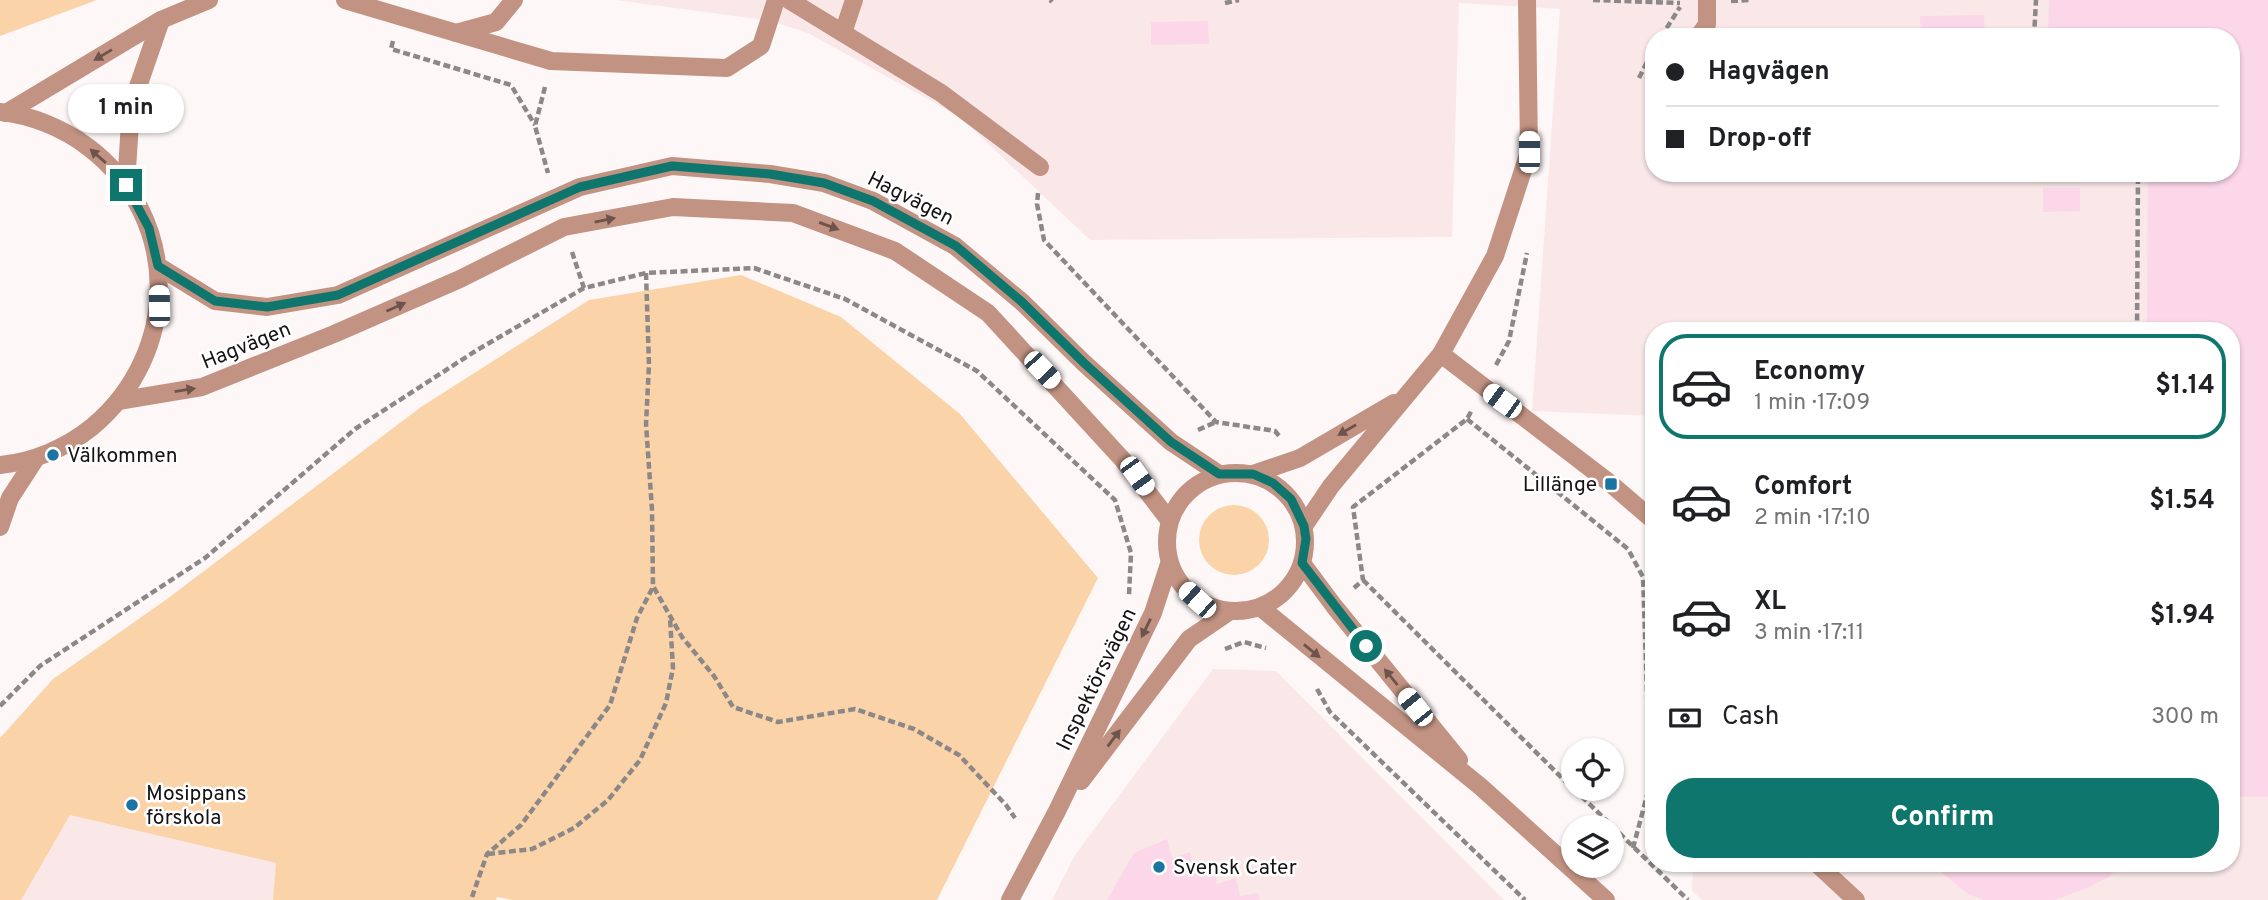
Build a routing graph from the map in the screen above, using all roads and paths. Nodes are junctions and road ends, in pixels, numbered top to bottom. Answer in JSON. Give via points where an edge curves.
{"nodes":[{"id":1,"x":209,"y":0,"type":"edge"},
{"id":2,"x":345,"y":0,"type":"edge"},
{"id":3,"x":514,"y":0,"type":"edge"},
{"id":4,"x":776,"y":0,"type":"edge"},
{"id":5,"x":789,"y":0,"type":"edge"},
{"id":6,"x":854,"y":0,"type":"edge"},
{"id":7,"x":1239,"y":0,"type":"edge"},
{"id":8,"x":1527,"y":0,"type":"edge"},
{"id":9,"x":1593,"y":0,"type":"edge"},
{"id":10,"x":1751,"y":0,"type":"edge"},
{"id":11,"x":2036,"y":0,"type":"edge"},
{"id":12,"x":1707,"y":1,"type":"edge"},
{"id":13,"x":1225,"y":3,"type":"dead end"},
{"id":14,"x":401,"y":17,"type":"junction"},
{"id":15,"x":161,"y":20,"type":"junction"},
{"id":16,"x":1667,"y":28,"type":"edge"},
{"id":17,"x":1704,"y":28,"type":"edge"},
{"id":18,"x":2034,"y":28,"type":"edge"},
{"id":19,"x":843,"y":33,"type":"junction"},
{"id":20,"x":455,"y":34,"type":"junction"},
{"id":21,"x":1645,"y":66,"type":"edge"},
{"id":22,"x":1639,"y":78,"type":"dead end"},
{"id":23,"x":3,"y":113,"type":"edge"},
{"id":24,"x":535,"y":126,"type":"dead end"},
{"id":25,"x":1040,"y":167,"type":"joint"},
{"id":26,"x":2138,"y":182,"type":"edge"},
{"id":27,"x":126,"y":185,"type":"junction"},
{"id":28,"x":158,"y":266,"type":"junction"},
{"id":29,"x":646,"y":273,"type":"junction"},
{"id":30,"x":2137,"y":322,"type":"edge"},
{"id":31,"x":1441,"y":354,"type":"junction"},
{"id":32,"x":1407,"y":396,"type":"junction"},
{"id":33,"x":118,"y":401,"type":"junction"},
{"id":34,"x":1467,"y":419,"type":"dead end"},
{"id":35,"x":36,"y":458,"type":"junction"},
{"id":36,"x":1300,"y":458,"type":"junction"},
{"id":37,"x":0,"y":465,"type":"edge"},
{"id":38,"x":1219,"y":474,"type":"junction"},
{"id":39,"x":1253,"y":474,"type":"junction"},
{"id":40,"x":1331,"y":486,"type":"junction"},
{"id":41,"x":1115,"y":500,"type":"dead end"},
{"id":42,"x":1353,"y":507,"type":"dead end"},
{"id":43,"x":1645,"y":513,"type":"edge"},
{"id":44,"x":1170,"y":520,"type":"junction"},
{"id":45,"x":1304,"y":526,"type":"junction"},
{"id":46,"x":0,"y":527,"type":"edge"},
{"id":47,"x":1302,"y":563,"type":"junction"},
{"id":48,"x":1170,"y":564,"type":"junction"},
{"id":49,"x":1363,"y":580,"type":"dead end"},
{"id":50,"x":653,"y":586,"type":"junction"},
{"id":51,"x":1260,"y":607,"type":"junction"},
{"id":52,"x":1230,"y":611,"type":"junction"},
{"id":53,"x":669,"y":615,"type":"junction"},
{"id":54,"x":1645,"y":635,"type":"edge"},
{"id":55,"x":1311,"y":678,"type":"dead end"},
{"id":56,"x":0,"y":706,"type":"edge"},
{"id":57,"x":1561,"y":777,"type":"edge"},
{"id":58,"x":1481,"y":787,"type":"junction"},
{"id":59,"x":1585,"y":801,"type":"edge"},
{"id":60,"x":1645,"y":803,"type":"edge"},
{"id":61,"x":1057,"y":811,"type":"junction"},
{"id":62,"x":1015,"y":818,"type":"dead end"},
{"id":63,"x":1633,"y":849,"type":"junction"},
{"id":64,"x":487,"y":854,"type":"junction"},
{"id":65,"x":1645,"y":860,"type":"edge"},
{"id":66,"x":1658,"y":872,"type":"edge"},
{"id":67,"x":1826,"y":872,"type":"edge"},
{"id":68,"x":472,"y":897,"type":"dead end"},
{"id":69,"x":1010,"y":900,"type":"edge"},
{"id":70,"x":1525,"y":900,"type":"edge"},
{"id":71,"x":1606,"y":900,"type":"edge"},
{"id":72,"x":1688,"y":900,"type":"edge"},
{"id":73,"x":1856,"y":900,"type":"edge"}],
"edges":[{"from":1,"to":15,"type":"street"},
{"from":2,"to":14,"type":"street"},
{"from":3,"to":20,"type":"street","via":[[496,22]]},
{"from":4,"to":20,"type":"street","via":[[761,46],[727,68],[551,61]]},
{"from":5,"to":19,"type":"street"},
{"from":6,"to":19,"type":"street"},
{"from":7,"to":13,"type":"path"},
{"from":8,"to":31,"type":"street","via":[[1529,152],[1495,256]]},
{"from":9,"to":16,"type":"path","via":[[1682,4]]},
{"from":10,"to":12,"type":"path"},
{"from":11,"to":18,"type":"path"},
{"from":12,"to":17,"type":"street"},
{"from":14,"to":20,"type":"street"},
{"from":14,"to":24,"type":"path","via":[[391,49],[511,85]]},
{"from":15,"to":23,"type":"street","one_way":true},
{"from":15,"to":27,"type":"street","via":[[131,107]]},
{"from":19,"to":25,"type":"street","via":[[942,93]]},
{"from":21,"to":22,"type":"path"},
{"from":27,"to":23,"type":"street","one_way":true,"via":[[102,158],[73,136],[41,121]]},
{"from":25,"to":36,"type":"path","via":[[1037,204],[1044,240],[1216,422],[1275,431]]},
{"from":26,"to":30,"type":"path"},
{"from":27,"to":28,"type":"street","via":[[149,228]]},
{"from":28,"to":33,"type":"street","via":[[159,306],[150,344],[134,380]]},
{"from":28,"to":38,"type":"street","name":"Hagvägen","via":[[215,301],[267,307],[338,295],[580,187],[672,166],[824,183],[873,201],[956,246],[1171,442]]},
{"from":29,"to":41,"type":"path","via":[[754,268],[845,299],[977,371]]},
{"from":29,"to":50,"type":"path"},
{"from":29,"to":56,"type":"path","via":[[584,288],[355,429],[205,558],[40,666]]},
{"from":31,"to":32,"type":"street"},
{"from":31,"to":43,"type":"street"},
{"from":32,"to":36,"type":"street","one_way":true},
{"from":32,"to":40,"type":"street"},
{"from":33,"to":35,"type":"street","via":[[79,437]]},
{"from":33,"to":44,"type":"street","name":"Hagvägen","one_way":true,"via":[[202,387],[334,334],[564,228],[673,206],[793,213],[895,251],[988,313],[1123,460]]},
{"from":34,"to":54,"type":"path","via":[[1629,550],[1643,577]]},
{"from":35,"to":37,"type":"street"},
{"from":35,"to":46,"type":"street","via":[[10,498]]},
{"from":36,"to":39,"type":"street"},
{"from":38,"to":39,"type":"street"},
{"from":38,"to":44,"type":"street","via":[[1188,491]]},
{"from":39,"to":45,"type":"street","via":[[1291,499]]},
{"from":40,"to":42,"type":"path"},
{"from":40,"to":45,"type":"street"},
{"from":44,"to":48,"type":"street","via":[[1166,544]]},
{"from":45,"to":47,"type":"street"},
{"from":47,"to":51,"type":"street","via":[[1282,594]]},
{"from":58,"to":47,"type":"street","one_way":true},
{"from":48,"to":52,"type":"street","via":[[1181,585],[1197,600]]},
{"from":48,"to":61,"type":"street","name":"Inspektörsvägen","one_way":true,"via":[[1153,613]]},
{"from":49,"to":57,"type":"path"},
{"from":50,"to":53,"type":"path"},
{"from":50,"to":64,"type":"path","via":[[637,618],[611,705],[521,825]]},
{"from":51,"to":52,"type":"street"},
{"from":51,"to":58,"type":"street","one_way":true},
{"from":61,"to":52,"type":"street","name":"Inspektörsvägen","one_way":true,"via":[[1189,639]]},
{"from":53,"to":62,"type":"path","via":[[733,707],[778,722],[855,709],[914,729],[959,755]]},
{"from":53,"to":64,"type":"path","via":[[673,668],[666,703],[640,760],[608,800],[574,828],[532,849]]},
{"from":55,"to":70,"type":"path","via":[[1331,712]]},
{"from":58,"to":71,"type":"street"},
{"from":59,"to":63,"type":"path"},
{"from":60,"to":63,"type":"path"},
{"from":61,"to":69,"type":"street","name":"Inspektörsvägen"},
{"from":63,"to":65,"type":"path"},
{"from":64,"to":68,"type":"path"},
{"from":66,"to":72,"type":"path"},
{"from":67,"to":73,"type":"street"}]}
